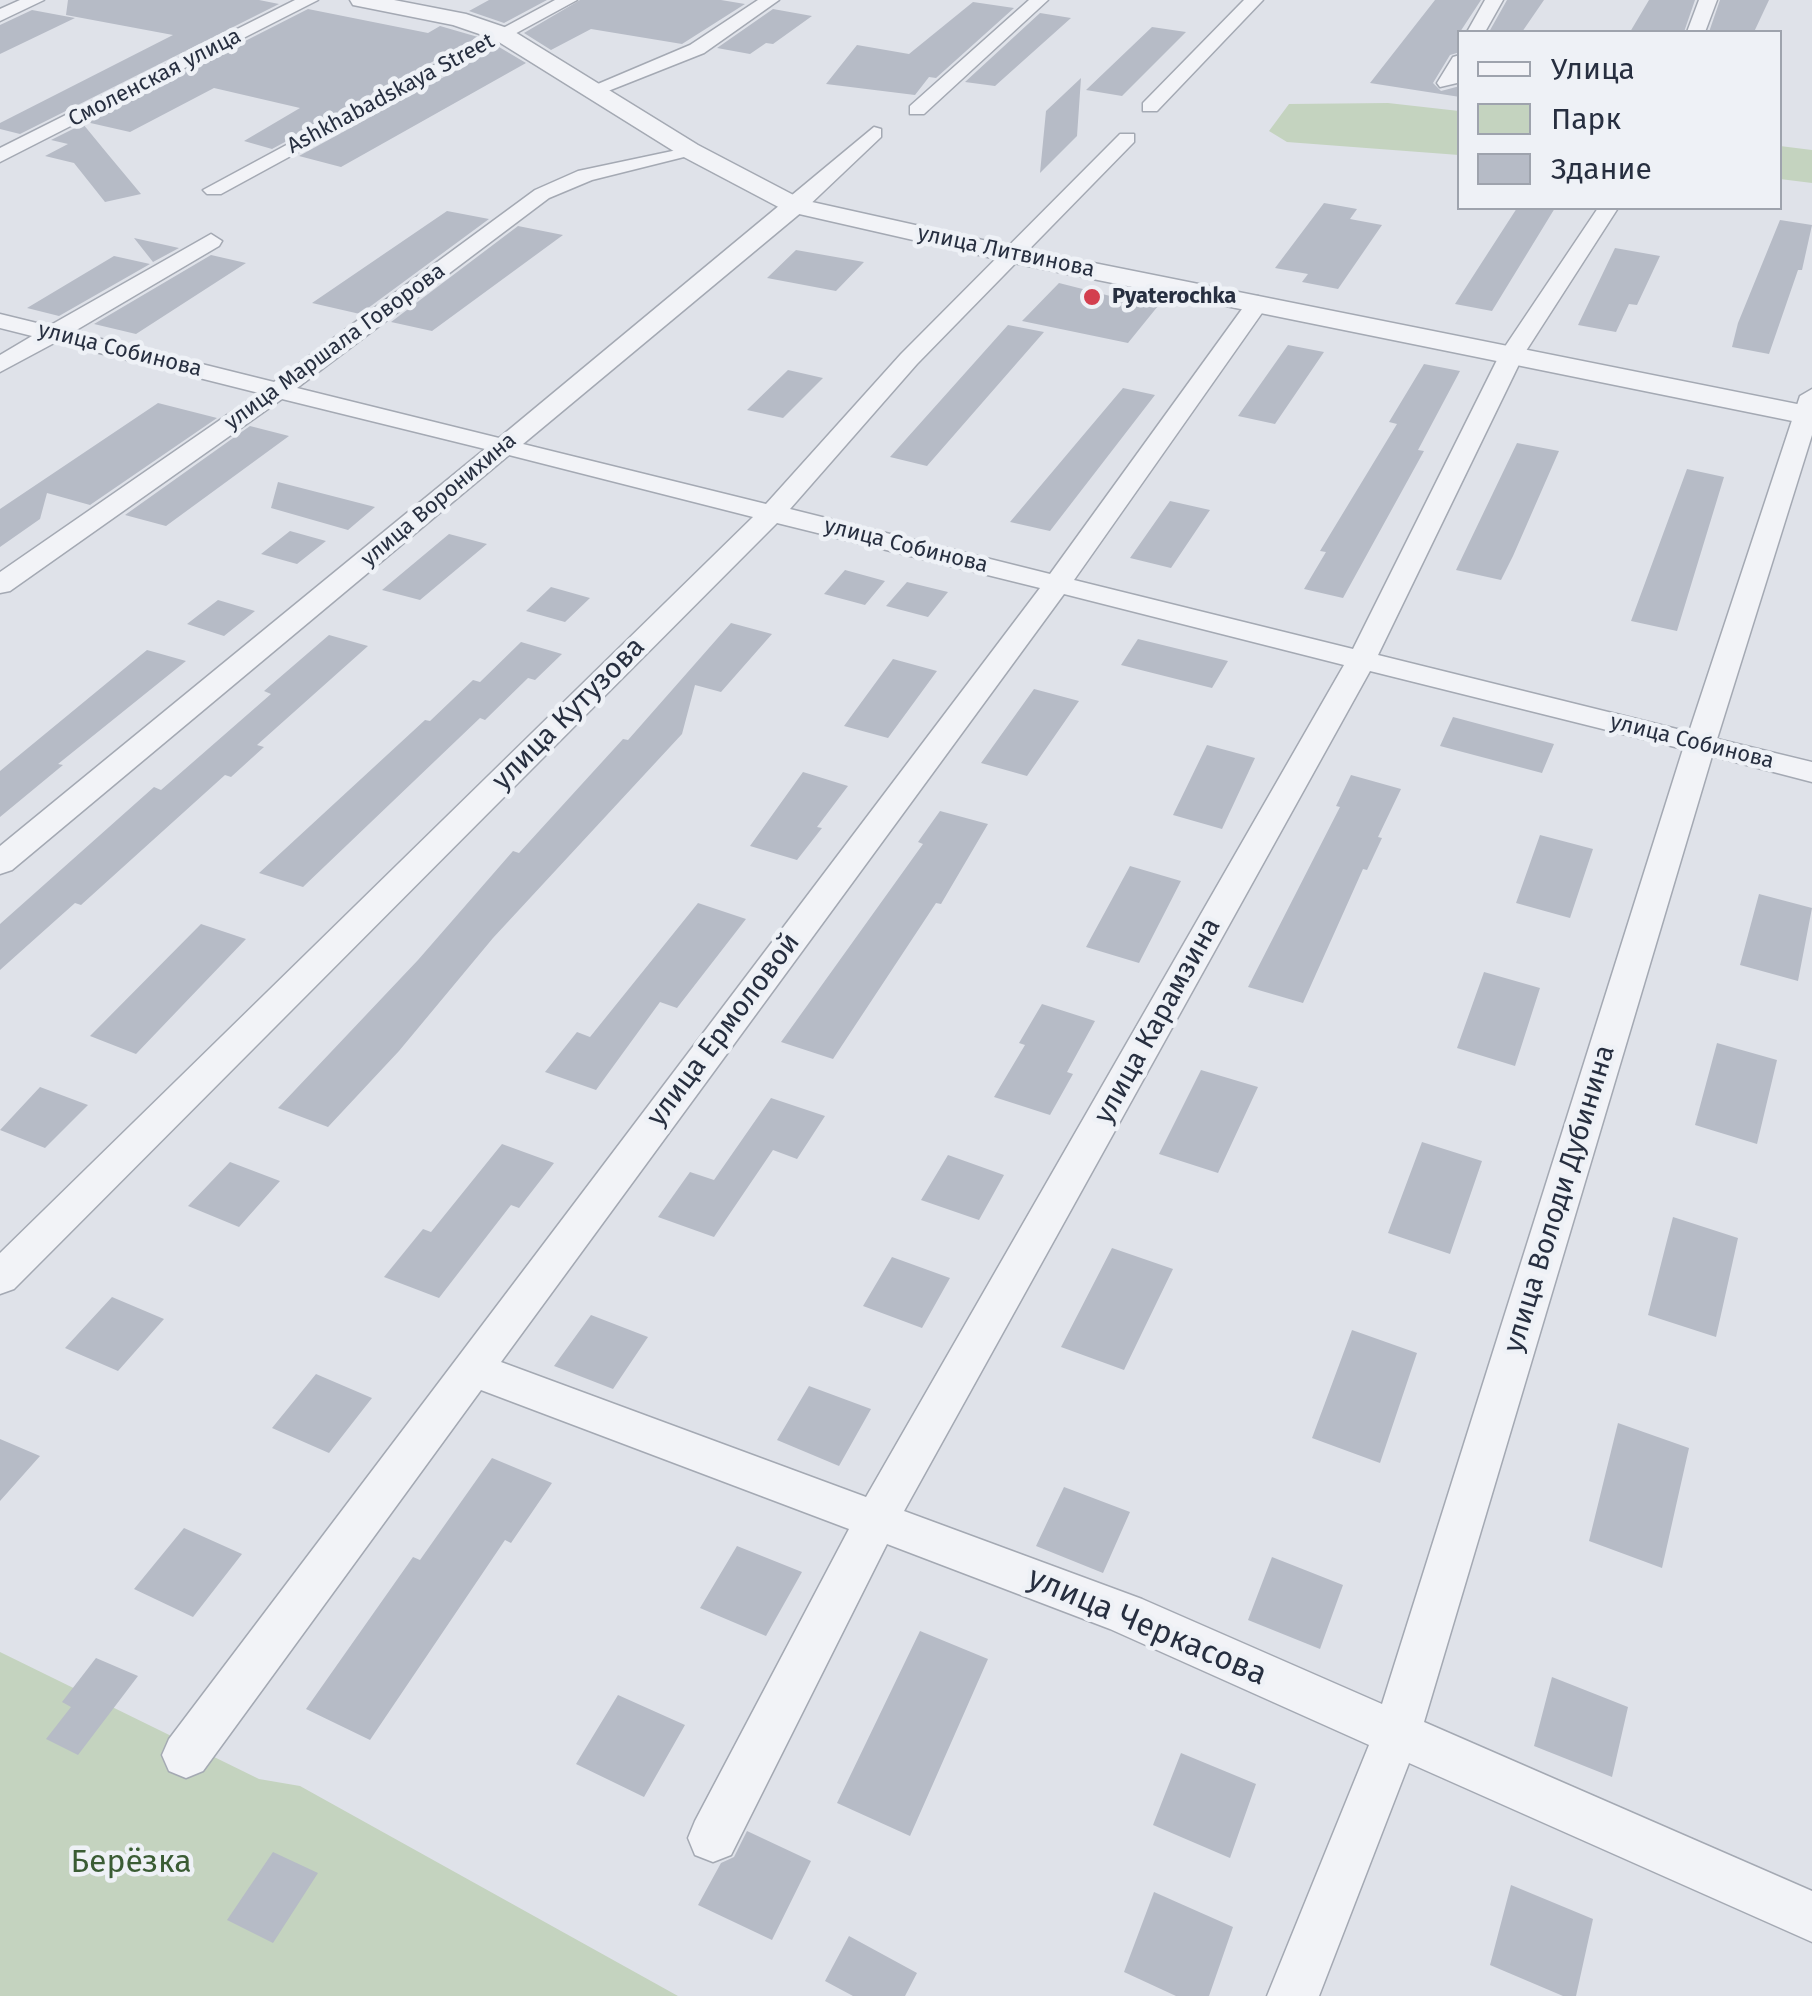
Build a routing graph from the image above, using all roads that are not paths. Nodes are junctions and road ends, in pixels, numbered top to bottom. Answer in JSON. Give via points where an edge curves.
{"nodes":[{"id":1,"x":35,"y":0,"type":"edge"},
{"id":2,"x":309,"y":0,"type":"edge"},
{"id":3,"x":360,"y":0,"type":"edge"},
{"id":4,"x":568,"y":0,"type":"edge"},
{"id":5,"x":770,"y":0,"type":"edge"},
{"id":6,"x":1039,"y":0,"type":"edge"},
{"id":7,"x":1254,"y":0,"type":"edge"},
{"id":8,"x":1494,"y":0,"type":"edge"},
{"id":9,"x":1708,"y":0,"type":"edge"},
{"id":10,"x":0,"y":16,"type":"edge"},
{"id":11,"x":1477,"y":30,"type":"edge"},
{"id":12,"x":1697,"y":30,"type":"edge"},
{"id":13,"x":502,"y":34,"type":"junction"},
{"id":14,"x":1457,"y":66,"type":"edge"},
{"id":15,"x":1447,"y":83,"type":"dead end"},
{"id":16,"x":596,"y":89,"type":"junction"},
{"id":17,"x":1150,"y":108,"type":"dead end"},
{"id":18,"x":917,"y":110,"type":"dead end"},
{"id":19,"x":874,"y":133,"type":"dead end"},
{"id":20,"x":1127,"y":138,"type":"dead end"},
{"id":21,"x":688,"y":150,"type":"junction"},
{"id":22,"x":0,"y":156,"type":"edge"},
{"id":23,"x":214,"y":190,"type":"dead end"},
{"id":24,"x":795,"y":206,"type":"junction"},
{"id":25,"x":1607,"y":210,"type":"edge"},
{"id":26,"x":211,"y":241,"type":"dead end"},
{"id":27,"x":1014,"y":255,"type":"junction"},
{"id":28,"x":1258,"y":303,"type":"junction"},
{"id":29,"x":0,"y":321,"type":"edge"},
{"id":30,"x":53,"y":333,"type":"junction"},
{"id":31,"x":1512,"y":354,"type":"junction"},
{"id":32,"x":0,"y":365,"type":"edge"},
{"id":33,"x":280,"y":389,"type":"junction"},
{"id":34,"x":1810,"y":409,"type":"edge"},
{"id":35,"x":505,"y":445,"type":"junction"},
{"id":36,"x":773,"y":512,"type":"junction"},
{"id":37,"x":0,"y":584,"type":"edge"},
{"id":38,"x":1061,"y":584,"type":"junction"},
{"id":39,"x":1362,"y":659,"type":"junction"},
{"id":40,"x":1700,"y":744,"type":"junction"},
{"id":41,"x":1812,"y":772,"type":"edge"},
{"id":42,"x":0,"y":863,"type":"edge"},
{"id":43,"x":0,"y":1278,"type":"edge"},
{"id":44,"x":470,"y":1368,"type":"junction"},
{"id":45,"x":878,"y":1517,"type":"junction"},
{"id":46,"x":1396,"y":1736,"type":"junction"},
{"id":47,"x":186,"y":1754,"type":"dead end"},
{"id":48,"x":714,"y":1838,"type":"dead end"},
{"id":49,"x":1812,"y":1916,"type":"edge"},
{"id":50,"x":1293,"y":1996,"type":"edge"}],
"edges":[{"from":1,"to":10,"type":"street"},
{"from":2,"to":22,"type":"street","name":"Смоленская улица"},
{"from":3,"to":13,"type":"street","name":"улица Литвинова"},
{"from":4,"to":13,"type":"street","name":"Ashkhabadskaya Street"},
{"from":5,"to":16,"type":"street","via":[[697,49]]},
{"from":6,"to":18,"type":"street"},
{"from":7,"to":17,"type":"street"},
{"from":8,"to":11,"type":"street"},
{"from":9,"to":12,"type":"street"},
{"from":13,"to":16,"type":"street","name":"улица Литвинова"},
{"from":13,"to":23,"type":"street","name":"Ashkhabadskaya Street"},
{"from":14,"to":15,"type":"street"},
{"from":16,"to":21,"type":"street","name":"улица Литвинова"},
{"from":19,"to":24,"type":"street","name":"улица Воронихина"},
{"from":20,"to":27,"type":"street","name":"улица Кутузова"},
{"from":21,"to":24,"type":"street","name":"улица Литвинова"},
{"from":21,"to":33,"type":"street","name":"улица Маршала Говорова","via":[[585,175],[542,194]]},
{"from":24,"to":27,"type":"street","name":"улица Литвинова"},
{"from":24,"to":35,"type":"street","name":"улица Воронихина"},
{"from":25,"to":31,"type":"street","name":"улица Карамзина"},
{"from":26,"to":30,"type":"street"},
{"from":27,"to":28,"type":"street","name":"улица Литвинова"},
{"from":27,"to":36,"type":"street","name":"улица Кутузова","via":[[909,358]]},
{"from":28,"to":31,"type":"street","name":"улица Литвинова"},
{"from":28,"to":38,"type":"street","name":"улица Ермоловой"},
{"from":29,"to":30,"type":"street","name":"улица Собинова"},
{"from":30,"to":32,"type":"street"},
{"from":30,"to":33,"type":"street","name":"улица Собинова"},
{"from":31,"to":34,"type":"street","name":"улица Литвинова"},
{"from":31,"to":39,"type":"street","name":"улица Карамзина"},
{"from":33,"to":35,"type":"street","name":"улица Собинова"},
{"from":33,"to":37,"type":"street","name":"улица Маршала Говорова"},
{"from":34,"to":40,"type":"street","name":"улица Володи Дубинина"},
{"from":35,"to":36,"type":"street","name":"улица Собинова"},
{"from":35,"to":42,"type":"street","name":"улица Воронихина"},
{"from":36,"to":38,"type":"street","name":"улица Собинова"},
{"from":36,"to":43,"type":"street","name":"улица Кутузова"},
{"from":38,"to":39,"type":"street","name":"улица Собинова"},
{"from":38,"to":44,"type":"street","name":"улица Ермоловой"},
{"from":39,"to":40,"type":"street","name":"улица Собинова"},
{"from":39,"to":45,"type":"street","name":"улица Карамзина"},
{"from":40,"to":41,"type":"street","name":"улица Собинова"},
{"from":40,"to":46,"type":"street","name":"улица Володи Дубинина"},
{"from":44,"to":45,"type":"street","name":"улица Черкасова"},
{"from":44,"to":47,"type":"street","name":"улица Ермоловой"},
{"from":45,"to":46,"type":"street","name":"улица Черкасова","via":[[1126,1614]]},
{"from":45,"to":48,"type":"street","name":"улица Карамзина"},
{"from":46,"to":49,"type":"street","name":"улица Черкасова"},
{"from":46,"to":50,"type":"street","name":"улица Володи Дубинина"}]}
